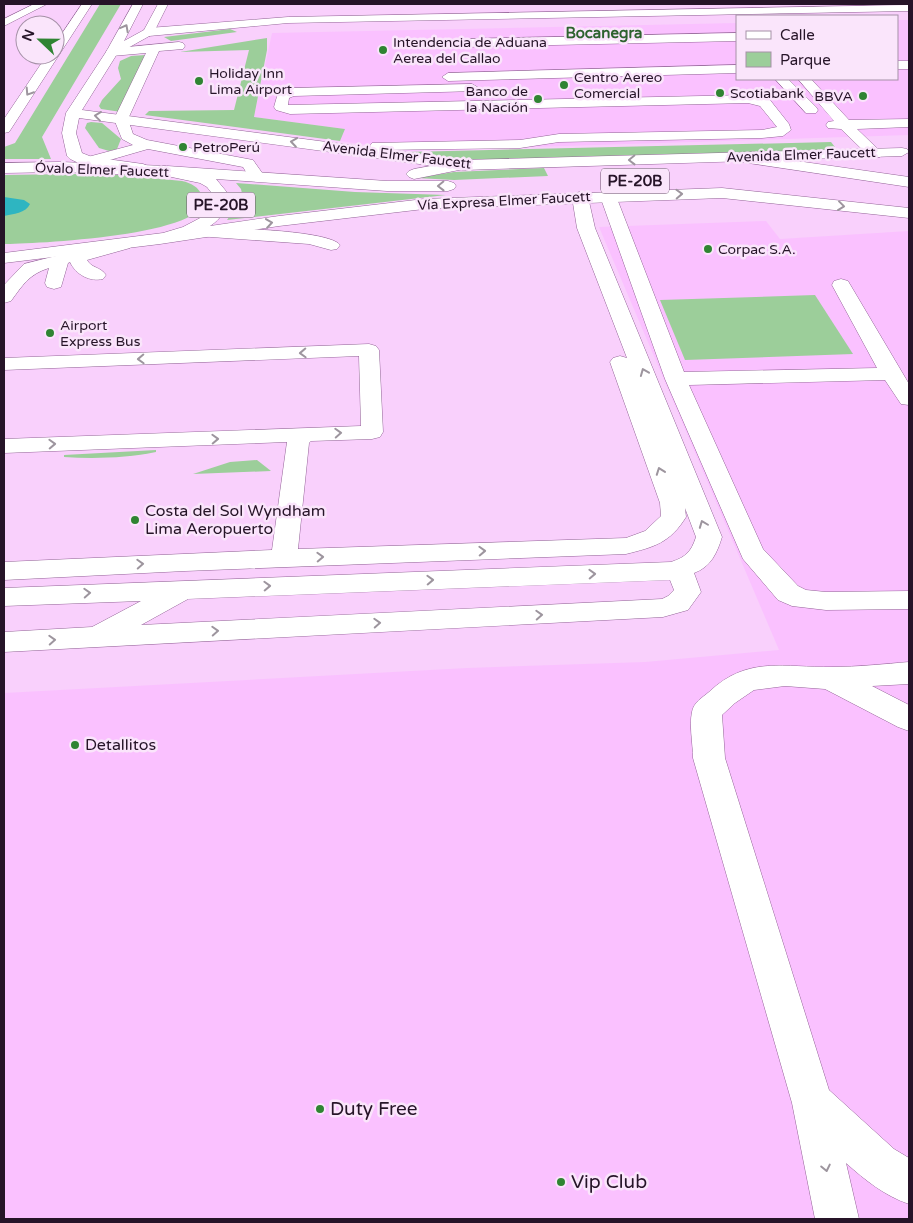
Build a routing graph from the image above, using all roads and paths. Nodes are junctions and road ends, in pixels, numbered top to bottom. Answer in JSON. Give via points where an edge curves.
{"nodes":[{"id":1,"x":42,"y":4,"type":"edge"},
{"id":2,"x":87,"y":4,"type":"edge"},
{"id":3,"x":138,"y":4,"type":"edge"},
{"id":4,"x":163,"y":4,"type":"edge"},
{"id":5,"x":426,"y":4,"type":"edge"},
{"id":6,"x":500,"y":4,"type":"edge"},
{"id":7,"x":853,"y":6,"type":"edge"},
{"id":8,"x":784,"y":7,"type":"edge"},
{"id":9,"x":645,"y":8,"type":"edge"},
{"id":10,"x":710,"y":8,"type":"edge"},
{"id":11,"x":909,"y":8,"type":"edge"},
{"id":12,"x":279,"y":9,"type":"dead end"},
{"id":13,"x":576,"y":9,"type":"edge"},
{"id":14,"x":504,"y":16,"type":"junction"},
{"id":15,"x":428,"y":17,"type":"junction"},
{"id":16,"x":288,"y":20,"type":"junction"},
{"id":17,"x":4,"y":23,"type":"edge"},
{"id":18,"x":736,"y":30,"type":"edge"},
{"id":19,"x":149,"y":32,"type":"junction"},
{"id":20,"x":65,"y":37,"type":"edge"},
{"id":21,"x":194,"y":44,"type":"dead end"},
{"id":22,"x":736,"y":49,"type":"edge"},
{"id":23,"x":146,"y":50,"type":"junction"},
{"id":24,"x":112,"y":52,"type":"junction"},
{"id":25,"x":609,"y":62,"type":"dead end"},
{"id":26,"x":46,"y":65,"type":"edge"},
{"id":27,"x":736,"y":69,"type":"edge"},
{"id":28,"x":782,"y":80,"type":"edge"},
{"id":29,"x":805,"y":80,"type":"edge"},
{"id":30,"x":470,"y":82,"type":"junction"},
{"id":31,"x":753,"y":85,"type":"dead end"},
{"id":32,"x":824,"y":98,"type":"junction"},
{"id":33,"x":802,"y":99,"type":"junction"},
{"id":34,"x":758,"y":100,"type":"junction"},
{"id":35,"x":540,"y":103,"type":"junction"},
{"id":36,"x":475,"y":104,"type":"junction"},
{"id":37,"x":73,"y":113,"type":"junction"},
{"id":38,"x":756,"y":116,"type":"dead end"},
{"id":39,"x":775,"y":116,"type":"junction"},
{"id":40,"x":9,"y":117,"type":"edge"},
{"id":41,"x":121,"y":119,"type":"junction"},
{"id":42,"x":909,"y":123,"type":"edge"},
{"id":43,"x":846,"y":124,"type":"junction"},
{"id":44,"x":823,"y":125,"type":"junction"},
{"id":45,"x":4,"y":129,"type":"edge"},
{"id":46,"x":550,"y":129,"type":"junction"},
{"id":47,"x":148,"y":145,"type":"junction"},
{"id":48,"x":377,"y":146,"type":"dead end"},
{"id":49,"x":902,"y":152,"type":"dead end"},
{"id":50,"x":850,"y":154,"type":"junction"},
{"id":51,"x":875,"y":154,"type":"junction"},
{"id":52,"x":733,"y":157,"type":"junction"},
{"id":53,"x":89,"y":161,"type":"junction"},
{"id":54,"x":464,"y":165,"type":"junction"},
{"id":55,"x":4,"y":168,"type":"edge"},
{"id":56,"x":143,"y":169,"type":"junction"},
{"id":57,"x":168,"y":171,"type":"junction"},
{"id":58,"x":257,"y":177,"type":"junction"},
{"id":59,"x":909,"y":182,"type":"edge"},
{"id":60,"x":360,"y":184,"type":"junction"},
{"id":61,"x":518,"y":184,"type":"dead end"},
{"id":62,"x":468,"y":186,"type":"dead end"},
{"id":63,"x":869,"y":193,"type":"dead end"},
{"id":64,"x":885,"y":194,"type":"dead end"},
{"id":65,"x":909,"y":194,"type":"edge"},
{"id":66,"x":608,"y":196,"type":"junction"},
{"id":67,"x":580,"y":197,"type":"junction"},
{"id":68,"x":909,"y":213,"type":"edge"},
{"id":69,"x":565,"y":214,"type":"junction"},
{"id":70,"x":203,"y":232,"type":"junction"},
{"id":71,"x":160,"y":239,"type":"junction"},
{"id":72,"x":124,"y":244,"type":"junction"},
{"id":73,"x":331,"y":245,"type":"dead end"},
{"id":74,"x":12,"y":257,"type":"edge"},
{"id":75,"x":68,"y":257,"type":"junction"},
{"id":76,"x":4,"y":268,"type":"edge"},
{"id":77,"x":96,"y":275,"type":"dead end"},
{"id":78,"x":54,"y":283,"type":"dead end"},
{"id":79,"x":841,"y":285,"type":"dead end"},
{"id":80,"x":4,"y":297,"type":"edge"},
{"id":81,"x":4,"y":358,"type":"edge"},
{"id":82,"x":28,"y":363,"type":"junction"},
{"id":83,"x":4,"y":364,"type":"edge"},
{"id":84,"x":891,"y":374,"type":"junction"},
{"id":85,"x":676,"y":379,"type":"junction"},
{"id":86,"x":909,"y":399,"type":"edge"},
{"id":87,"x":304,"y":436,"type":"junction"},
{"id":88,"x":4,"y":446,"type":"edge"},
{"id":89,"x":284,"y":558,"type":"junction"},
{"id":90,"x":679,"y":569,"type":"junction"},
{"id":91,"x":4,"y":571,"type":"edge"},
{"id":92,"x":186,"y":589,"type":"junction"},
{"id":93,"x":4,"y":597,"type":"edge"},
{"id":94,"x":909,"y":600,"type":"edge"},
{"id":95,"x":94,"y":638,"type":"junction"},
{"id":96,"x":4,"y":642,"type":"edge"},
{"id":97,"x":909,"y":674,"type":"edge"},
{"id":98,"x":830,"y":678,"type":"junction"},
{"id":99,"x":909,"y":719,"type":"edge"},
{"id":100,"x":812,"y":1103,"type":"junction"},
{"id":101,"x":909,"y":1183,"type":"edge"},
{"id":102,"x":837,"y":1219,"type":"edge"}],
"edges":[{"from":1,"to":17,"type":"main road"},
{"from":2,"to":20,"type":"main road"},
{"from":24,"to":3,"type":"main road","one_way":true},
{"from":4,"to":19,"type":"main road"},
{"from":5,"to":15,"type":"main road"},
{"from":6,"to":14,"type":"main road"},
{"from":7,"to":8,"type":"main road"},
{"from":7,"to":11,"type":"main road"},
{"from":8,"to":10,"type":"main road"},
{"from":9,"to":10,"type":"main road"},
{"from":9,"to":13,"type":"main road"},
{"from":12,"to":16,"type":"main road"},
{"from":13,"to":14,"type":"main road"},
{"from":14,"to":15,"type":"main road"},
{"from":15,"to":16,"type":"main road"},
{"from":16,"to":19,"type":"main road"},
{"from":18,"to":22,"type":"main road","via":[[460,31],[465,55]]},
{"from":19,"to":24,"type":"main road"},
{"from":21,"to":23,"type":"main road"},
{"from":23,"to":24,"type":"main road"},
{"from":23,"to":41,"type":"main road","via":[[152,52]]},
{"from":24,"to":37,"type":"main road"},
{"from":25,"to":30,"type":"main road","via":[[467,65]]},
{"from":26,"to":40,"type":"main road","one_way":true},
{"from":27,"to":30,"type":"main road"},
{"from":28,"to":33,"type":"main road"},
{"from":29,"to":32,"type":"main road"},
{"from":30,"to":36,"type":"main road"},
{"from":30,"to":36,"type":"main road","via":[[286,93],[281,107],[290,110]]},
{"from":31,"to":34,"type":"main road"},
{"from":32,"to":33,"type":"main road"},
{"from":32,"to":43,"type":"main road"},
{"from":33,"to":34,"type":"main road"},
{"from":33,"to":44,"type":"main road"},
{"from":34,"to":35,"type":"main road"},
{"from":34,"to":39,"type":"main road","via":[[765,103]]},
{"from":35,"to":36,"type":"main road"},
{"from":35,"to":46,"type":"main road"},
{"from":41,"to":37,"type":"main road","name":"Avenida Elmer Faucett","one_way":true},
{"from":37,"to":53,"type":"main road","via":[[70,134],[73,151],[75,156]]},
{"from":38,"to":39,"type":"main road"},
{"from":39,"to":46,"type":"main road","via":[[784,130]]},
{"from":40,"to":45,"type":"main road"},
{"from":41,"to":47,"type":"main road","via":[[127,136]]},
{"from":54,"to":41,"type":"main road","name":"Avenida Elmer Faucett","one_way":true},
{"from":42,"to":43,"type":"main road"},
{"from":43,"to":44,"type":"main road"},
{"from":43,"to":51,"type":"main road"},
{"from":44,"to":50,"type":"main road"},
{"from":46,"to":48,"type":"main road","via":[[512,144]]},
{"from":47,"to":53,"type":"main road"},
{"from":47,"to":58,"type":"main road","via":[[248,163]]},
{"from":49,"to":51,"type":"main road","name":"Avenida Elmer Faucett"},
{"from":50,"to":51,"type":"main road","name":"Avenida Elmer Faucett"},
{"from":50,"to":52,"type":"main road","name":"Avenida Elmer Faucett"},
{"from":52,"to":54,"type":"main road","name":"Avenida Elmer Faucett","one_way":true},
{"from":52,"to":59,"type":"main road"},
{"from":53,"to":56,"type":"main road"},
{"from":54,"to":60,"type":"main road"},
{"from":55,"to":56,"type":"main road","name":"Óvalo Elmer Faucett","number":"PE-20B"},
{"from":56,"to":57,"type":"main road","name":"Óvalo Elmer Faucett","number":"PE-20B"},
{"from":57,"to":58,"type":"main road","name":"Vía Expresa Elmer Faucett","number":"PE-20B"},
{"from":57,"to":71,"type":"main road","name":"Óvalo Elmer Faucett","number":"PE-20B","via":[[194,175],[213,184],[222,196],[222,202],[203,223]]},
{"from":58,"to":60,"type":"main road","name":"Vía Expresa Elmer Faucett","number":"PE-20B"},
{"from":62,"to":60,"type":"main road","name":"Vía Expresa Elmer Faucett","number":"PE-20B","one_way":true},
{"from":61,"to":63,"type":"main road","name":"Vía Expresa Elmer Faucett","number":"PE-20B","via":[[707,180]]},
{"from":64,"to":65,"type":"main road"},
{"from":66,"to":67,"type":"main road","name":"Vía Expresa Elmer Faucett","number":"PE-20B"},
{"from":66,"to":68,"type":"main road","name":"Vía Expresa Elmer Faucett","number":"PE-20B","one_way":true,"via":[[740,194]]},
{"from":66,"to":85,"type":"main road"},
{"from":67,"to":69,"type":"main road","name":"Vía Expresa Elmer Faucett","number":"PE-20B"},
{"from":90,"to":67,"type":"main road","one_way":true,"via":[[692,565],[704,554],[708,537],[586,228]]},
{"from":70,"to":69,"type":"main road","name":"Vía Expresa Elmer Faucett","number":"PE-20B","one_way":true,"via":[[424,204]]},
{"from":89,"to":69,"type":"main road","one_way":true,"via":[[626,546],[650,541],[663,531],[674,517],[672,503]]},
{"from":70,"to":71,"type":"main road","name":"Vía Expresa Elmer Faucett","number":"PE-20B"},
{"from":70,"to":73,"type":"main road","via":[[309,239]]},
{"from":71,"to":72,"type":"main road","name":"Óvalo Elmer Faucett","number":"PE-20B"},
{"from":72,"to":74,"type":"main road","name":"Óvalo Elmer Faucett","number":"PE-20B"},
{"from":72,"to":75,"type":"main road"},
{"from":74,"to":76,"type":"main road"},
{"from":75,"to":77,"type":"main road"},
{"from":75,"to":78,"type":"main road"},
{"from":75,"to":80,"type":"main road","via":[[30,268]]},
{"from":79,"to":84,"type":"main road"},
{"from":81,"to":82,"type":"main road"},
{"from":82,"to":83,"type":"main road"},
{"from":87,"to":82,"type":"main road","one_way":true,"via":[[372,432],[369,350]]},
{"from":84,"to":85,"type":"main road"},
{"from":84,"to":86,"type":"main road"},
{"from":85,"to":94,"type":"main road","via":[[752,554],[788,593],[802,599],[826,601]]},
{"from":88,"to":87,"type":"main road","one_way":true},
{"from":87,"to":89,"type":"main road","via":[[298,444]]},
{"from":91,"to":89,"type":"main road","one_way":true},
{"from":92,"to":90,"type":"main road","one_way":true},
{"from":95,"to":90,"type":"main road","one_way":true,"via":[[663,608],[678,603],[688,592]]},
{"from":93,"to":92,"type":"main road","one_way":true},
{"from":92,"to":95,"type":"main road"},
{"from":96,"to":95,"type":"main road","one_way":true},
{"from":97,"to":98,"type":"main road"},
{"from":98,"to":99,"type":"main road"},
{"from":98,"to":100,"type":"main road","via":[[785,675],[747,680],[707,711],[709,758]]},
{"from":100,"to":101,"type":"main road","via":[[879,1164]]},
{"from":100,"to":102,"type":"main road","one_way":true}]}
